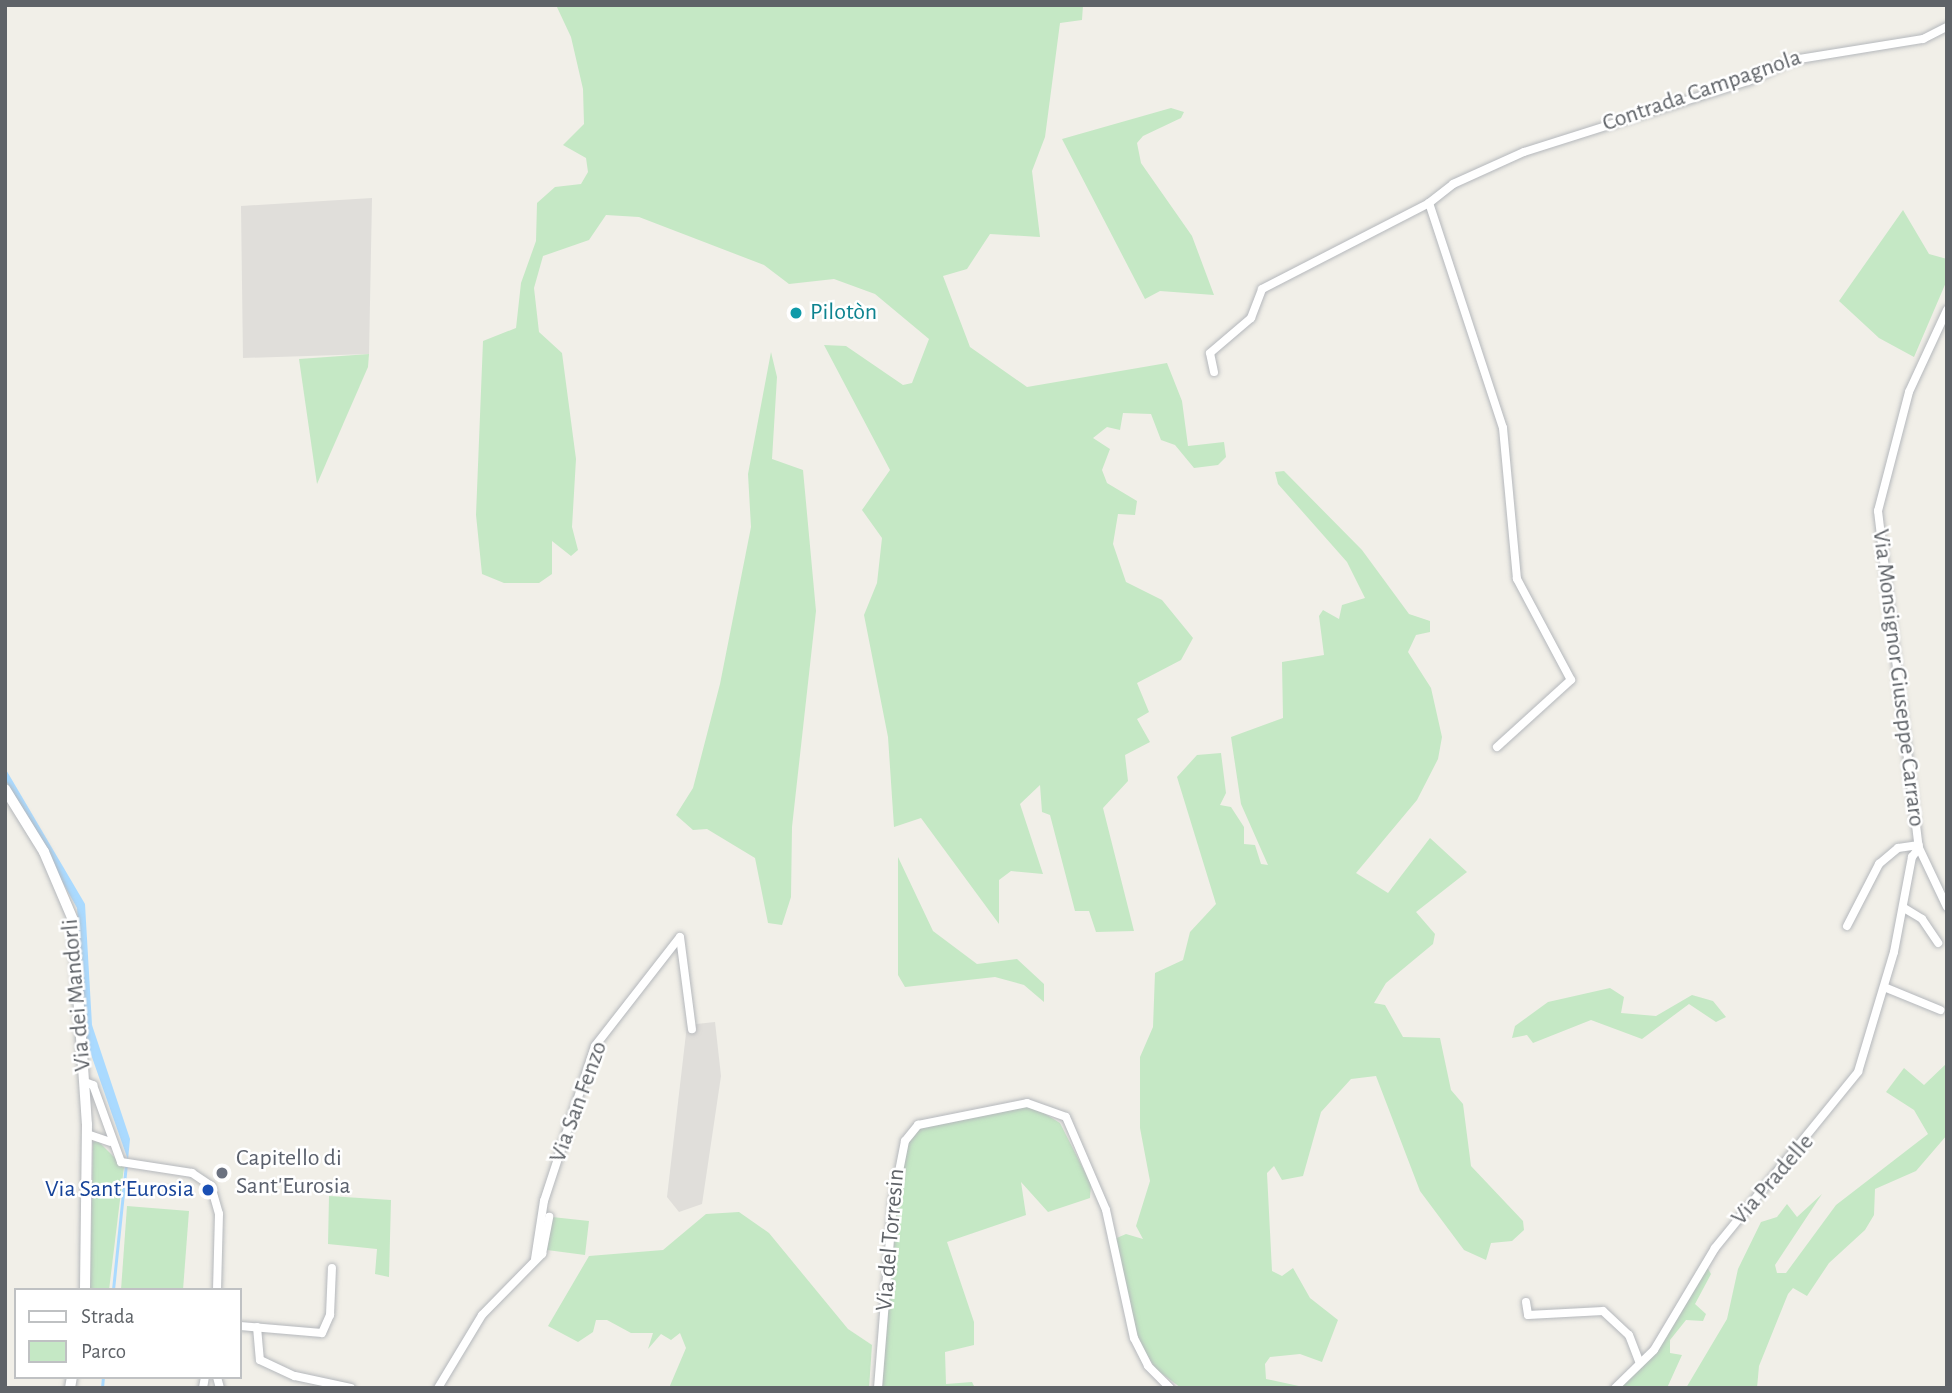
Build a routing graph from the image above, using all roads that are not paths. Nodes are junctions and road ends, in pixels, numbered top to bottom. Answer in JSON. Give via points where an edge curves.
{"nodes":[{"id":1,"x":1947,"y":27,"type":"edge"},
{"id":2,"x":1429,"y":203,"type":"junction"},
{"id":3,"x":1947,"y":310,"type":"edge"},
{"id":4,"x":1214,"y":372,"type":"dead end"},
{"id":5,"x":1497,"y":747,"type":"dead end"},
{"id":6,"x":5,"y":789,"type":"edge"},
{"id":7,"x":1919,"y":846,"type":"junction"},
{"id":8,"x":1947,"y":907,"type":"edge"},
{"id":9,"x":1904,"y":908,"type":"junction"},
{"id":10,"x":1847,"y":926,"type":"dead end"},
{"id":11,"x":1938,"y":943,"type":"dead end"},
{"id":12,"x":1884,"y":987,"type":"junction"},
{"id":13,"x":1940,"y":1010,"type":"dead end"},
{"id":14,"x":692,"y":1029,"type":"dead end"},
{"id":15,"x":85,"y":1082,"type":"junction"},
{"id":16,"x":88,"y":1134,"type":"junction"},
{"id":17,"x":110,"y":1142,"type":"junction"},
{"id":18,"x":549,"y":1217,"type":"dead end"},
{"id":19,"x":535,"y":1259,"type":"junction"},
{"id":20,"x":332,"y":1268,"type":"dead end"},
{"id":21,"x":85,"y":1288,"type":"edge"},
{"id":22,"x":217,"y":1288,"type":"edge"},
{"id":23,"x":1526,"y":1302,"type":"dead end"},
{"id":24,"x":242,"y":1326,"type":"edge"},
{"id":25,"x":257,"y":1327,"type":"junction"},
{"id":26,"x":1640,"y":1363,"type":"junction"},
{"id":27,"x":351,"y":1388,"type":"edge"},
{"id":28,"x":438,"y":1388,"type":"edge"},
{"id":29,"x":878,"y":1388,"type":"edge"},
{"id":30,"x":1170,"y":1388,"type":"edge"},
{"id":31,"x":1615,"y":1388,"type":"edge"}],
"edges":[{"from":1,"to":2,"type":"street","name":"Contrada Campagnola","via":[[1923,39],[1793,60],[1748,81],[1524,152],[1453,184]]},
{"from":2,"to":4,"type":"street","name":"Contrada Campagnola","via":[[1262,289],[1251,318],[1208,354]]},
{"from":2,"to":5,"type":"street","via":[[1503,428],[1514,571],[1571,680]]},
{"from":3,"to":7,"type":"street","name":"Via Monsignor Giuseppe Carraro","via":[[1909,392],[1878,511]]},
{"from":6,"to":15,"type":"street","name":"Via dei Mandorli","via":[[68,901]]},
{"from":7,"to":8,"type":"street"},
{"from":7,"to":9,"type":"street","name":"Via Pradelle","via":[[1912,857]]},
{"from":7,"to":10,"type":"street","via":[[1898,848],[1879,864]]},
{"from":9,"to":11,"type":"street","via":[[1922,919]]},
{"from":9,"to":12,"type":"street","name":"Via Pradelle"},
{"from":12,"to":13,"type":"street"},
{"from":12,"to":26,"type":"street","name":"Via Pradelle","via":[[1870,1045],[1843,1097],[1715,1248]]},
{"from":14,"to":19,"type":"street","name":"Via San Fenzo","via":[[680,937],[595,1046],[544,1201]]},
{"from":15,"to":16,"type":"street","name":"Via dei Mandorli"},
{"from":15,"to":17,"type":"street","via":[[93,1085]]},
{"from":16,"to":17,"type":"street"},
{"from":16,"to":21,"type":"street","name":"Via dei Mandorli"},
{"from":17,"to":22,"type":"street","via":[[121,1162],[192,1173],[211,1186],[219,1213]]},
{"from":18,"to":19,"type":"street","via":[[544,1250]]},
{"from":19,"to":28,"type":"street","via":[[482,1315]]},
{"from":20,"to":25,"type":"street","via":[[328,1328],[313,1333]]},
{"from":23,"to":26,"type":"street","via":[[1528,1315],[1603,1311],[1629,1335]]},
{"from":24,"to":25,"type":"street"},
{"from":25,"to":27,"type":"street","via":[[260,1360],[295,1376]]},
{"from":26,"to":31,"type":"street","name":"Via Pradelle"},
{"from":29,"to":30,"type":"street","name":"Via del Torresin","via":[[894,1191],[905,1141],[918,1125],[1027,1104],[1066,1117],[1106,1210],[1134,1338],[1148,1367]]}]}
